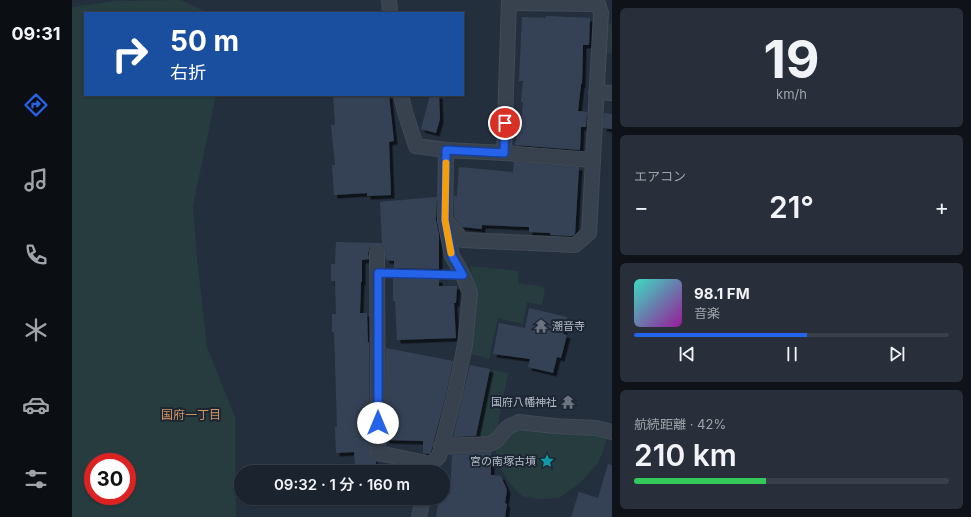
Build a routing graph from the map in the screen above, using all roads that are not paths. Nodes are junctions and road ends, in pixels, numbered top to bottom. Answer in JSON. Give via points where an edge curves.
{"nodes":[{"id":1,"x":389,"y":0,"type":"edge"},
{"id":2,"x":509,"y":1,"type":"edge"},
{"id":3,"x":390,"y":12,"type":"edge"},
{"id":4,"x":596,"y":92,"type":"junction"},
{"id":5,"x":612,"y":93,"type":"edge"},
{"id":6,"x":401,"y":96,"type":"edge"},
{"id":7,"x":446,"y":150,"type":"junction"},
{"id":8,"x":504,"y":153,"type":"junction"},
{"id":9,"x":593,"y":160,"type":"junction"},
{"id":10,"x":445,"y":220,"type":"junction"},
{"id":11,"x":377,"y":253,"type":"dead end"},
{"id":12,"x":378,"y":273,"type":"junction"},
{"id":13,"x":463,"y":275,"type":"junction"},
{"id":14,"x":612,"y":432,"type":"edge"},
{"id":15,"x":441,"y":446,"type":"junction"},
{"id":16,"x":420,"y":465,"type":"edge"},
{"id":17,"x":432,"y":465,"type":"edge"},
{"id":18,"x":422,"y":505,"type":"edge"},
{"id":19,"x":419,"y":517,"type":"edge"}],
"edges":[{"from":1,"to":3,"type":"street"},
{"from":2,"to":4,"type":"street","via":[[598,4],[601,13]]},
{"from":2,"to":8,"type":"street"},
{"from":4,"to":5,"type":"street"},
{"from":4,"to":9,"type":"street"},
{"from":6,"to":7,"type":"street","via":[[416,146]]},
{"from":7,"to":8,"type":"street"},
{"from":7,"to":10,"type":"street"},
{"from":8,"to":9,"type":"street"},
{"from":9,"to":10,"type":"street","via":[[589,233],[575,245],[462,240]]},
{"from":10,"to":13,"type":"street","via":[[452,256]]},
{"from":11,"to":12,"type":"street"},
{"from":12,"to":13,"type":"lane"},
{"from":12,"to":16,"type":"street","via":[[378,453]]},
{"from":13,"to":15,"type":"street","via":[[470,293],[465,345]]},
{"from":14,"to":15,"type":"street","via":[[596,428],[519,422],[506,428],[497,440],[490,444]]},
{"from":15,"to":17,"type":"street","via":[[439,456]]},
{"from":18,"to":19,"type":"street"}]}
